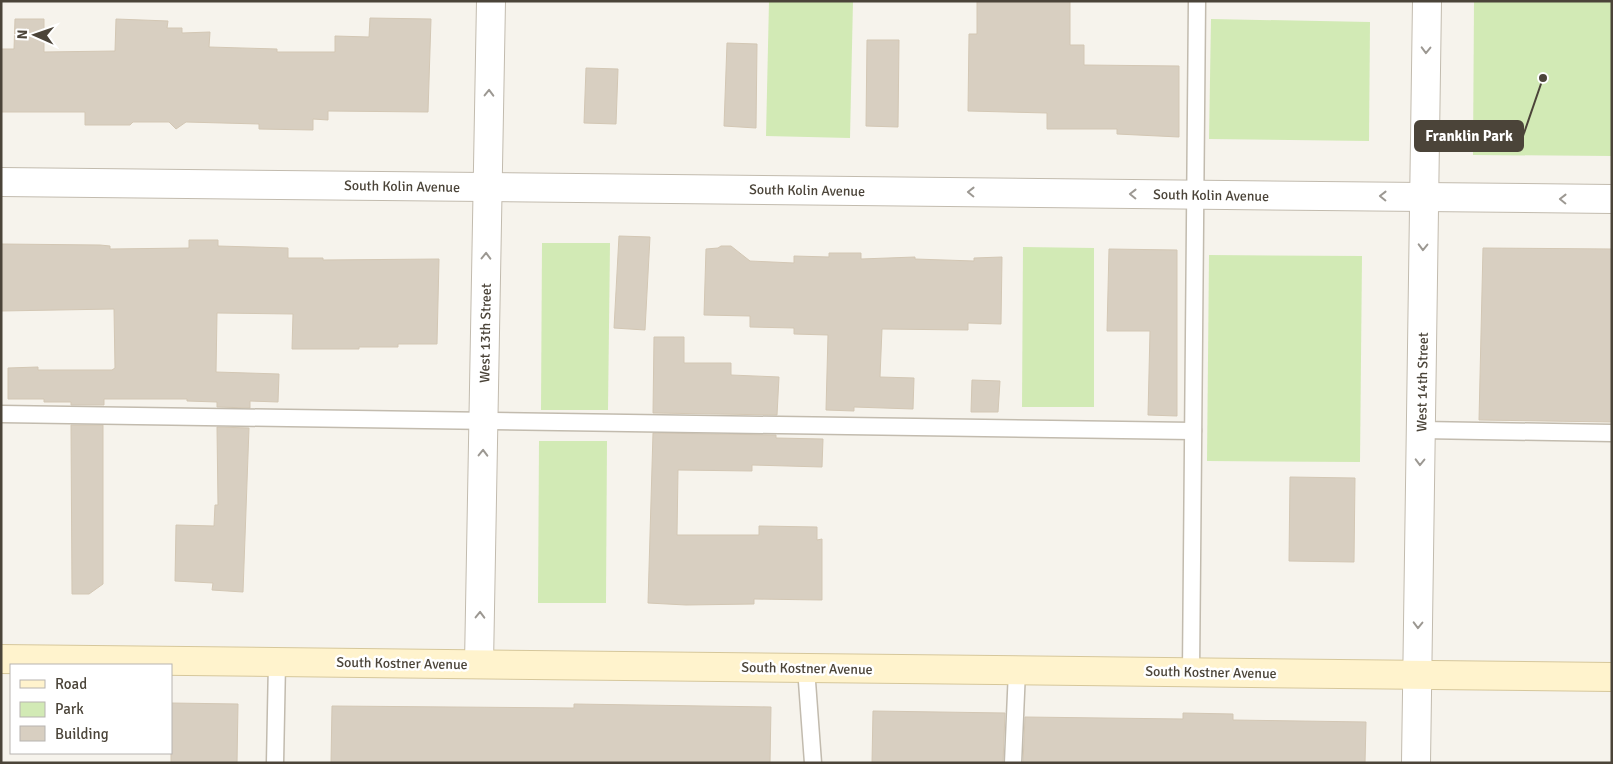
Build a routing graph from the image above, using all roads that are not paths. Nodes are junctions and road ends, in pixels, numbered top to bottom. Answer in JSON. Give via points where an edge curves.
{"nodes":[{"id":1,"x":491,"y":1,"type":"edge"},
{"id":2,"x":1197,"y":1,"type":"edge"},
{"id":3,"x":1427,"y":1,"type":"edge"},
{"id":4,"x":1,"y":182,"type":"edge"},
{"id":5,"x":487,"y":187,"type":"junction"},
{"id":6,"x":1195,"y":194,"type":"junction"},
{"id":7,"x":1424,"y":197,"type":"junction"},
{"id":8,"x":1612,"y":199,"type":"edge"},
{"id":9,"x":1,"y":414,"type":"edge"},
{"id":10,"x":483,"y":421,"type":"junction"},
{"id":11,"x":1421,"y":430,"type":"junction"},
{"id":12,"x":1193,"y":431,"type":"junction"},
{"id":13,"x":1612,"y":433,"type":"edge"},
{"id":14,"x":1,"y":659,"type":"edge"},
{"id":15,"x":277,"y":662,"type":"junction"},
{"id":16,"x":479,"y":664,"type":"junction"},
{"id":17,"x":806,"y":668,"type":"junction"},
{"id":18,"x":1016,"y":670,"type":"junction"},
{"id":19,"x":1191,"y":672,"type":"junction"},
{"id":20,"x":1417,"y":675,"type":"junction"},
{"id":21,"x":1612,"y":677,"type":"edge"},
{"id":22,"x":275,"y":763,"type":"edge"},
{"id":23,"x":814,"y":763,"type":"edge"},
{"id":24,"x":1013,"y":763,"type":"edge"},
{"id":25,"x":1416,"y":763,"type":"edge"}],
"edges":[{"from":5,"to":1,"type":"street","name":"West 13th Street","one_way":true},
{"from":2,"to":6,"type":"lane"},
{"from":3,"to":7,"type":"street","name":"West 14th Street","one_way":true},
{"from":4,"to":5,"type":"street","name":"South Kolin Avenue"},
{"from":6,"to":5,"type":"street","name":"South Kolin Avenue","one_way":true},
{"from":10,"to":5,"type":"street","name":"West 13th Street","one_way":true},
{"from":7,"to":6,"type":"street","name":"South Kolin Avenue","one_way":true},
{"from":6,"to":12,"type":"lane"},
{"from":8,"to":7,"type":"street","name":"South Kolin Avenue","one_way":true},
{"from":7,"to":11,"type":"street","name":"West 14th Street","one_way":true},
{"from":9,"to":10,"type":"lane"},
{"from":10,"to":12,"type":"lane"},
{"from":16,"to":10,"type":"street","name":"West 13th Street","one_way":true},
{"from":11,"to":13,"type":"lane"},
{"from":11,"to":20,"type":"street","name":"West 14th Street","one_way":true},
{"from":12,"to":19,"type":"lane"},
{"from":14,"to":15,"type":"street","name":"South Kostner Avenue"},
{"from":15,"to":16,"type":"street","name":"South Kostner Avenue"},
{"from":15,"to":22,"type":"lane"},
{"from":16,"to":17,"type":"street","name":"South Kostner Avenue"},
{"from":17,"to":18,"type":"street","name":"South Kostner Avenue"},
{"from":17,"to":23,"type":"lane"},
{"from":18,"to":19,"type":"street","name":"South Kostner Avenue"},
{"from":18,"to":24,"type":"lane"},
{"from":19,"to":20,"type":"street","name":"South Kostner Avenue"},
{"from":20,"to":21,"type":"street","name":"South Kostner Avenue"},
{"from":20,"to":25,"type":"street","name":"West 14th Street"}]}
